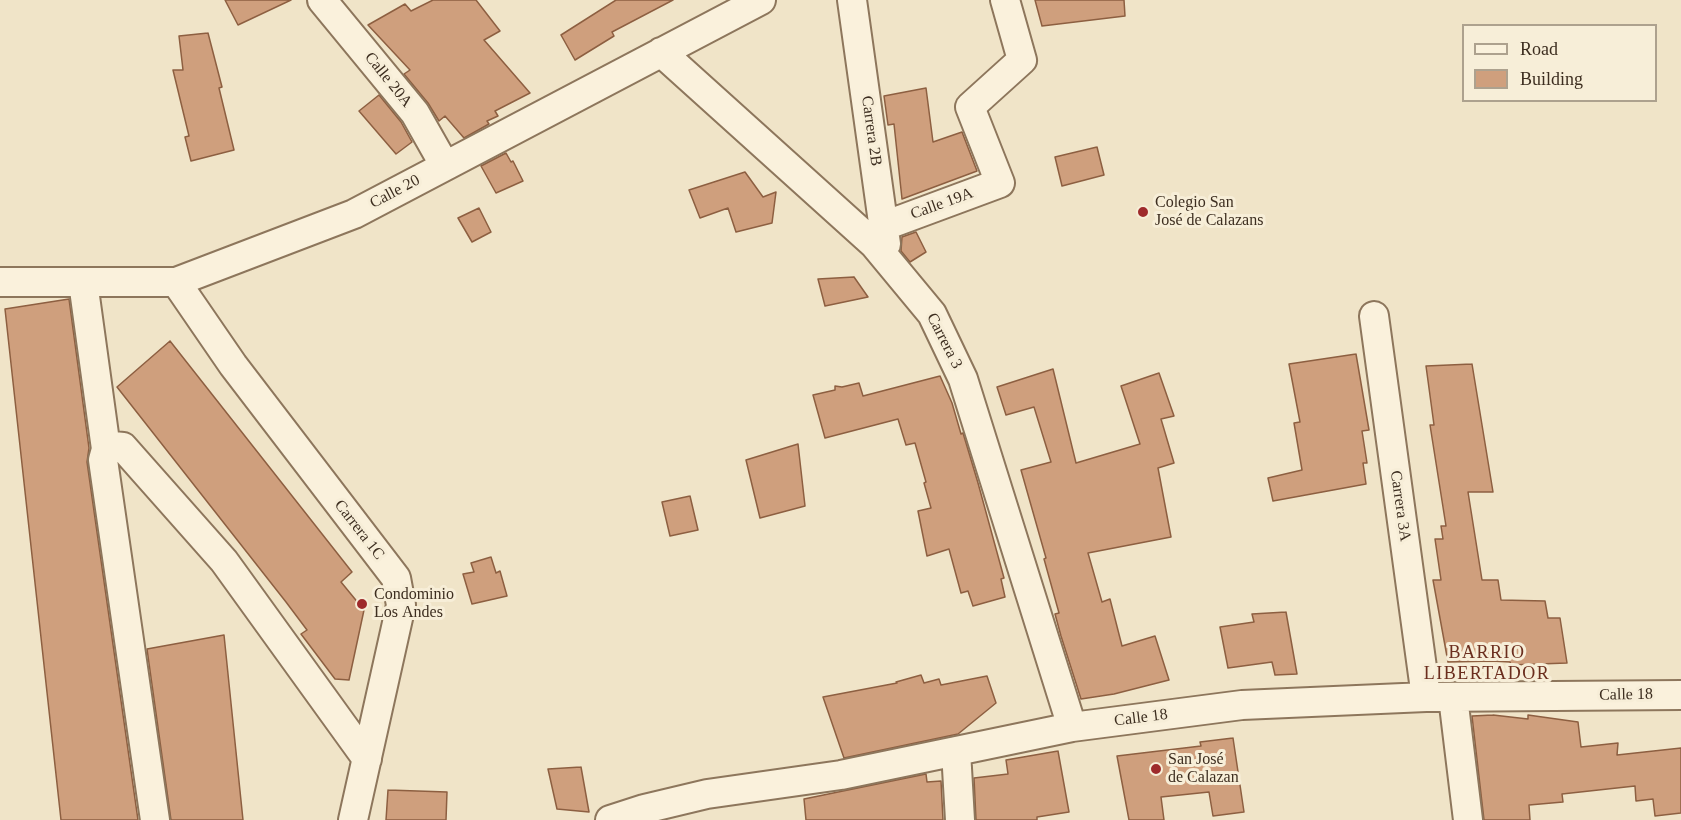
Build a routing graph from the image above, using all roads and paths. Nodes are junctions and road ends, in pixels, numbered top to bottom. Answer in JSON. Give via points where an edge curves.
{"nodes":[{"id":1,"x":322,"y":0,"type":"edge"},
{"id":2,"x":761,"y":0,"type":"edge"},
{"id":3,"x":852,"y":0,"type":"edge"},
{"id":4,"x":1005,"y":0,"type":"edge"},
{"id":5,"x":662,"y":52,"type":"junction"},
{"id":6,"x":445,"y":166,"type":"junction"},
{"id":7,"x":884,"y":226,"type":"junction"},
{"id":8,"x":888,"y":261,"type":"junction"},
{"id":9,"x":0,"y":282,"type":"edge"},
{"id":10,"x":83,"y":282,"type":"junction"},
{"id":11,"x":176,"y":282,"type":"junction"},
{"id":12,"x":1374,"y":316,"type":"dead end"},
{"id":13,"x":106,"y":449,"type":"junction"},
{"id":14,"x":1681,"y":695,"type":"edge"},
{"id":15,"x":1440,"y":697,"type":"junction"},
{"id":16,"x":1072,"y":727,"type":"junction"},
{"id":17,"x":956,"y":751,"type":"junction"},
{"id":18,"x":367,"y":759,"type":"junction"},
{"id":19,"x":707,"y":807,"type":"edge"},
{"id":20,"x":155,"y":820,"type":"edge"},
{"id":21,"x":353,"y":820,"type":"edge"},
{"id":22,"x":610,"y":820,"type":"edge"},
{"id":23,"x":960,"y":820,"type":"edge"},
{"id":24,"x":1468,"y":820,"type":"edge"}],
"edges":[{"from":1,"to":6,"type":"street","name":"Calle 20A","via":[[415,113]]},
{"from":2,"to":5,"type":"street","name":"Calle 20"},
{"from":3,"to":7,"type":"street","name":"Carrera 2B"},
{"from":4,"to":7,"type":"street","name":"Calle 19A","via":[[1022,60],[970,106],[1000,183]]},
{"from":5,"to":6,"type":"street","name":"Calle 20"},
{"from":5,"to":8,"type":"street","name":"Carrera 3"},
{"from":6,"to":11,"type":"street","name":"Calle 20","via":[[354,214]]},
{"from":7,"to":8,"type":"street","name":"Carrera 2B"},
{"from":8,"to":16,"type":"street","name":"Carrera 3","via":[[932,314],[963,379]]},
{"from":9,"to":10,"type":"street","name":"Calle 20"},
{"from":10,"to":11,"type":"street","name":"Calle 20"},
{"from":10,"to":13,"type":"street"},
{"from":11,"to":18,"type":"street","name":"Carrera 1C","via":[[232,365],[396,578],[401,605]]},
{"from":12,"to":15,"type":"street","name":"Carrera 3A"},
{"from":13,"to":18,"type":"street","via":[[123,447],[224,561]]},
{"from":13,"to":20,"type":"street","via":[[103,460]]},
{"from":14,"to":15,"type":"street","name":"Calle 18"},
{"from":15,"to":16,"type":"street","name":"Calle 18","via":[[1242,705]]},
{"from":15,"to":24,"type":"street","name":"Carrera 3A"},
{"from":16,"to":17,"type":"street","name":"Calle 18"},
{"from":17,"to":19,"type":"street","name":"Calle 18"},
{"from":17,"to":23,"type":"street"},
{"from":18,"to":21,"type":"street","name":"Carrera 1C"},
{"from":19,"to":22,"type":"street","name":"Calle 18","via":[[644,809]]}]}
